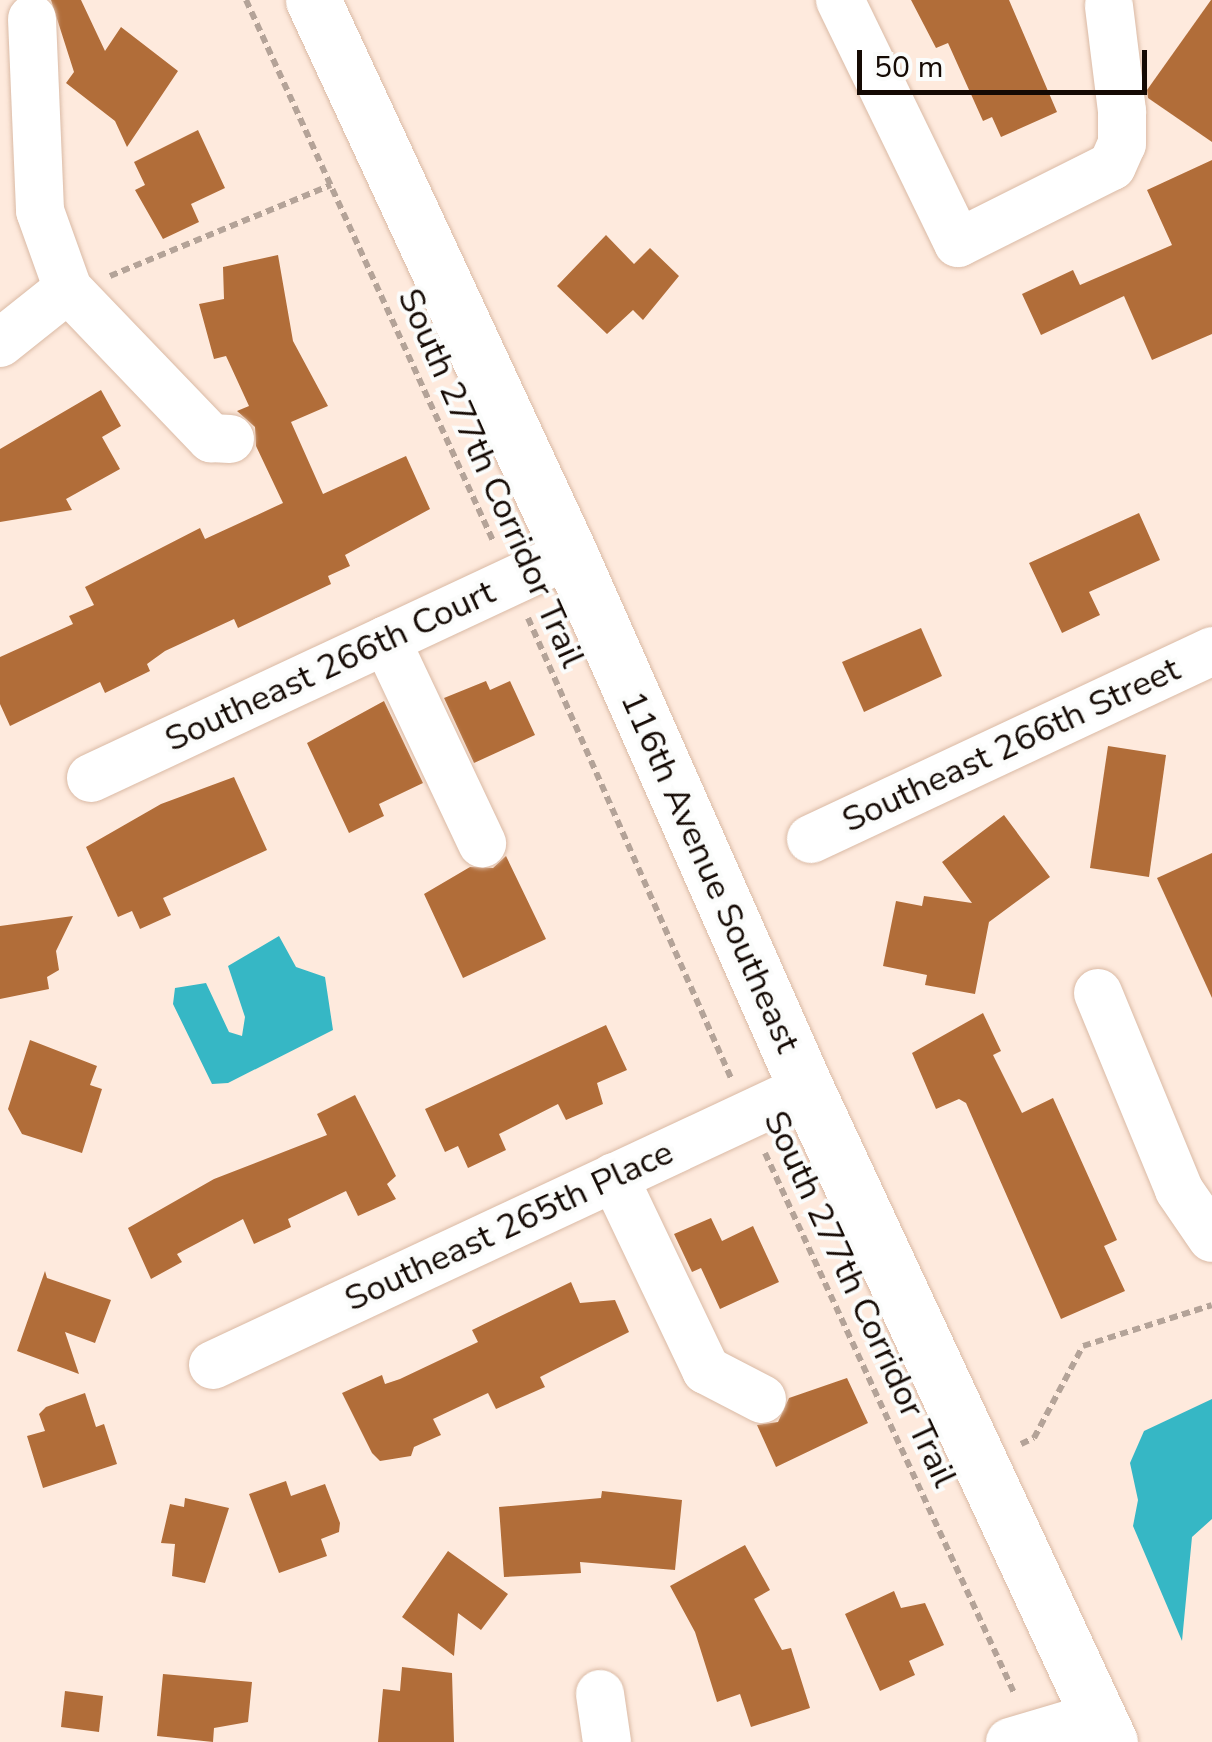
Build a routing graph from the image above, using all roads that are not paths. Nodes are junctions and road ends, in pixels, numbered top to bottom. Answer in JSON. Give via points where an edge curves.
{"nodes":[{"id":1,"x":314,"y":0,"type":"edge"},
{"id":2,"x":840,"y":0,"type":"edge"},
{"id":3,"x":1109,"y":6,"type":"dead end"},
{"id":4,"x":32,"y":19,"type":"dead end"},
{"id":5,"x":68,"y":289,"type":"junction"},
{"id":6,"x":0,"y":343,"type":"edge"},
{"id":7,"x":230,"y":439,"type":"dead end"},
{"id":8,"x":570,"y":554,"type":"junction"},
{"id":9,"x":386,"y":640,"type":"junction"},
{"id":10,"x":1212,"y":650,"type":"edge"},
{"id":11,"x":90,"y":778,"type":"dead end"},
{"id":12,"x":811,"y":838,"type":"dead end"},
{"id":13,"x":482,"y":843,"type":"dead end"},
{"id":14,"x":1098,"y":993,"type":"dead end"},
{"id":15,"x":806,"y":1088,"type":"junction"},
{"id":16,"x":614,"y":1178,"type":"junction"},
{"id":17,"x":1212,"y":1238,"type":"edge"},
{"id":18,"x":213,"y":1365,"type":"dead end"},
{"id":19,"x":762,"y":1400,"type":"dead end"},
{"id":20,"x":600,"y":1694,"type":"dead end"},
{"id":21,"x":1104,"y":1729,"type":"edge"},
{"id":22,"x":1022,"y":1738,"type":"edge"},
{"id":23,"x":607,"y":1742,"type":"edge"}],
"edges":[{"from":1,"to":8,"type":"main road","name":"116th Avenue Southeast"},
{"from":2,"to":3,"type":"street","via":[[958,243],[1112,166],[1122,144],[1122,111]]},
{"from":4,"to":5,"type":"street","via":[[40,212]]},
{"from":5,"to":6,"type":"street"},
{"from":5,"to":7,"type":"street","via":[[211,438]]},
{"from":8,"to":9,"type":"street","name":"Southeast 266th Court"},
{"from":8,"to":15,"type":"main road","name":"116th Avenue Southeast"},
{"from":9,"to":11,"type":"street","name":"Southeast 266th Court"},
{"from":9,"to":13,"type":"street"},
{"from":10,"to":12,"type":"street","name":"Southeast 266th Street"},
{"from":14,"to":17,"type":"street","via":[[1179,1190]]},
{"from":15,"to":16,"type":"street","name":"Southeast 265th Place"},
{"from":15,"to":21,"type":"main road","name":"116th Avenue Southeast"},
{"from":16,"to":18,"type":"street","name":"Southeast 265th Place"},
{"from":16,"to":19,"type":"street","via":[[706,1370]]},
{"from":20,"to":23,"type":"street"},
{"from":21,"to":22,"type":"street"}]}
